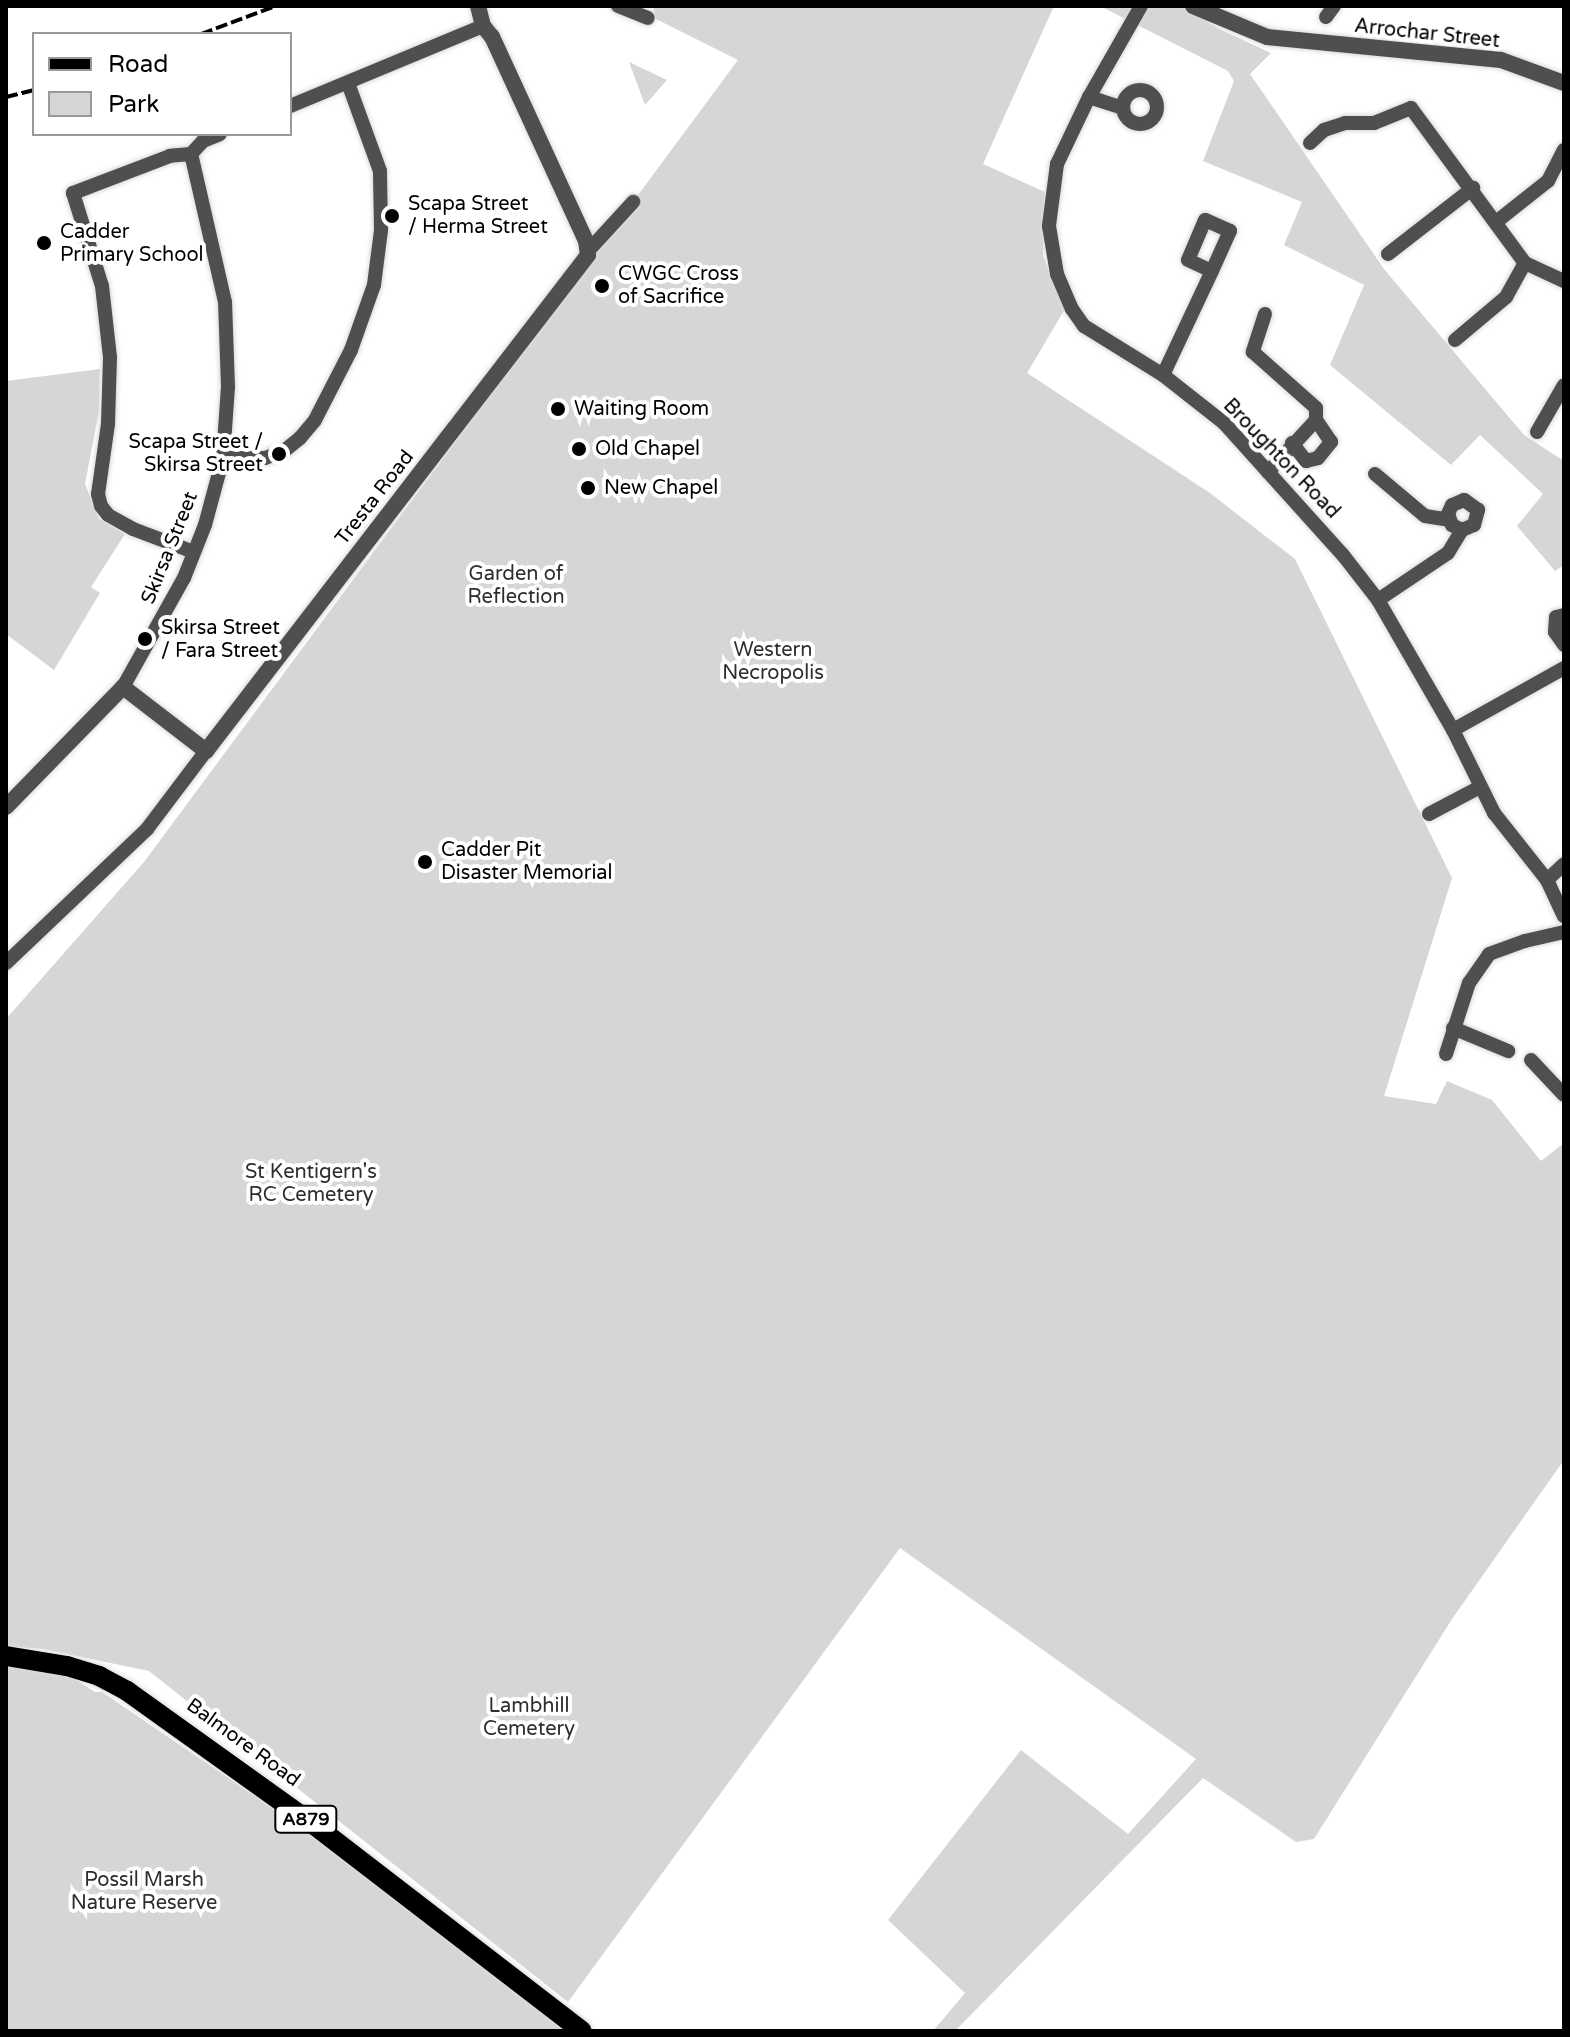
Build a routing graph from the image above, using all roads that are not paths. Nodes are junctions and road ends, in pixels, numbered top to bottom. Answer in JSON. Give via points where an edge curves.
{"nodes":[{"id":1,"x":478,"y":6,"type":"edge"},
{"id":2,"x":618,"y":6,"type":"edge"},
{"id":3,"x":1141,"y":6,"type":"edge"},
{"id":4,"x":1193,"y":6,"type":"edge"},
{"id":5,"x":648,"y":18,"type":"dead end"},
{"id":6,"x":483,"y":26,"type":"junction"},
{"id":7,"x":348,"y":83,"type":"junction"},
{"id":8,"x":1564,"y":83,"type":"edge"},
{"id":9,"x":1089,"y":97,"type":"junction"},
{"id":10,"x":292,"y":105,"type":"edge"},
{"id":11,"x":1123,"y":108,"type":"dead end"},
{"id":12,"x":215,"y":136,"type":"edge"},
{"id":13,"x":1310,"y":143,"type":"dead end"},
{"id":14,"x":1564,"y":150,"type":"edge"},
{"id":15,"x":191,"y":154,"type":"junction"},
{"id":16,"x":1473,"y":188,"type":"junction"},
{"id":17,"x":633,"y":202,"type":"dead end"},
{"id":18,"x":1496,"y":222,"type":"junction"},
{"id":19,"x":588,"y":251,"type":"junction"},
{"id":20,"x":1388,"y":254,"type":"dead end"},
{"id":21,"x":1525,"y":263,"type":"junction"},
{"id":22,"x":1212,"y":271,"type":"dead end"},
{"id":23,"x":1564,"y":281,"type":"edge"},
{"id":24,"x":1265,"y":314,"type":"dead end"},
{"id":25,"x":1455,"y":340,"type":"dead end"},
{"id":26,"x":1163,"y":375,"type":"junction"},
{"id":27,"x":1564,"y":385,"type":"edge"},
{"id":28,"x":1316,"y":420,"type":"junction"},
{"id":29,"x":1537,"y":432,"type":"dead end"},
{"id":30,"x":1292,"y":443,"type":"junction"},
{"id":31,"x":223,"y":458,"type":"junction"},
{"id":32,"x":1268,"y":472,"type":"junction"},
{"id":33,"x":1375,"y":474,"type":"dead end"},
{"id":34,"x":1449,"y":520,"type":"junction"},
{"id":35,"x":1462,"y":530,"type":"junction"},
{"id":36,"x":194,"y":552,"type":"junction"},
{"id":37,"x":1378,"y":600,"type":"junction"},
{"id":38,"x":1564,"y":615,"type":"edge"},
{"id":39,"x":1564,"y":645,"type":"edge"},
{"id":40,"x":1564,"y":668,"type":"edge"},
{"id":41,"x":123,"y":687,"type":"junction"},
{"id":42,"x":1453,"y":730,"type":"junction"},
{"id":43,"x":206,"y":751,"type":"junction"},
{"id":44,"x":1480,"y":787,"type":"junction"},
{"id":45,"x":7,"y":804,"type":"edge"},
{"id":46,"x":1429,"y":814,"type":"dead end"},
{"id":47,"x":1564,"y":864,"type":"edge"},
{"id":48,"x":1547,"y":880,"type":"junction"},
{"id":49,"x":1564,"y":916,"type":"edge"},
{"id":50,"x":1564,"y":932,"type":"edge"},
{"id":51,"x":6,"y":963,"type":"edge"},
{"id":52,"x":1453,"y":1028,"type":"junction"},
{"id":53,"x":1508,"y":1051,"type":"dead end"},
{"id":54,"x":1446,"y":1054,"type":"dead end"},
{"id":55,"x":1531,"y":1060,"type":"dead end"},
{"id":56,"x":1562,"y":1088,"type":"edge"},
{"id":57,"x":6,"y":1656,"type":"edge"},
{"id":58,"x":582,"y":2031,"type":"edge"}],
"edges":[{"from":1,"to":6,"type":"street"},
{"from":2,"to":5,"type":"street"},
{"from":3,"to":9,"type":"street","name":"Broughton Road"},
{"from":4,"to":8,"type":"street","name":"Arrochar Street","via":[[1267,37],[1501,60]]},
{"from":6,"to":7,"type":"street"},
{"from":6,"to":19,"type":"street"},
{"from":7,"to":10,"type":"street"},
{"from":7,"to":31,"type":"street","via":[[380,171],[381,230],[374,285],[351,350],[300,438],[265,458]]},
{"from":9,"to":11,"type":"street"},
{"from":9,"to":26,"type":"street","name":"Broughton Road","via":[[1057,164],[1049,226],[1057,274],[1084,326]]},
{"from":12,"to":15,"type":"street"},
{"from":13,"to":16,"type":"street","via":[[1324,130],[1345,123],[1374,123],[1411,108]]},
{"from":14,"to":18,"type":"street","via":[[1548,181]]},
{"from":15,"to":31,"type":"street","name":"Skirsa Street","via":[[225,302],[228,387]]},
{"from":15,"to":36,"type":"street","via":[[170,156],[73,193],[102,286],[110,357],[101,506],[133,529]]},
{"from":16,"to":18,"type":"street"},
{"from":16,"to":20,"type":"street"},
{"from":17,"to":19,"type":"street"},
{"from":18,"to":21,"type":"street"},
{"from":19,"to":43,"type":"street","name":"Tresta Road"},
{"from":21,"to":23,"type":"street"},
{"from":21,"to":25,"type":"street","via":[[1506,297]]},
{"from":22,"to":26,"type":"street"},
{"from":24,"to":28,"type":"street","via":[[1253,352],[1316,408]]},
{"from":26,"to":32,"type":"street","name":"Broughton Road","via":[[1224,423]]},
{"from":27,"to":29,"type":"street"},
{"from":28,"to":30,"type":"street"},
{"from":28,"to":30,"type":"street","via":[[1331,442],[1318,458],[1306,461]]},
{"from":30,"to":32,"type":"street"},
{"from":31,"to":36,"type":"street","name":"Skirsa Street"},
{"from":32,"to":37,"type":"street","name":"Broughton Road"},
{"from":33,"to":34,"type":"street","via":[[1425,516]]},
{"from":34,"to":35,"type":"street"},
{"from":34,"to":35,"type":"street","via":[[1456,502],[1473,504],[1477,521]]},
{"from":35,"to":37,"type":"street","via":[[1448,553]]},
{"from":36,"to":41,"type":"street","name":"Skirsa Street","via":[[158,630]]},
{"from":37,"to":42,"type":"street","name":"Broughton Road"},
{"from":38,"to":39,"type":"street","via":[[1556,617],[1555,632]]},
{"from":40,"to":42,"type":"street"},
{"from":41,"to":43,"type":"street"},
{"from":41,"to":45,"type":"street","name":"Skirsa Street"},
{"from":42,"to":44,"type":"street","name":"Broughton Road"},
{"from":43,"to":51,"type":"street","name":"Tresta Road","via":[[147,829]]},
{"from":44,"to":46,"type":"street"},
{"from":44,"to":48,"type":"street","name":"Broughton Road"},
{"from":47,"to":48,"type":"street"},
{"from":48,"to":49,"type":"street","name":"Broughton Road"},
{"from":50,"to":52,"type":"street","via":[[1489,954],[1469,983]]},
{"from":52,"to":53,"type":"street"},
{"from":52,"to":54,"type":"street"},
{"from":55,"to":56,"type":"street"},
{"from":57,"to":58,"type":"main road","name":"Balmore Road","number":"A879","via":[[78,1669],[138,1698],[313,1824]]}]}
